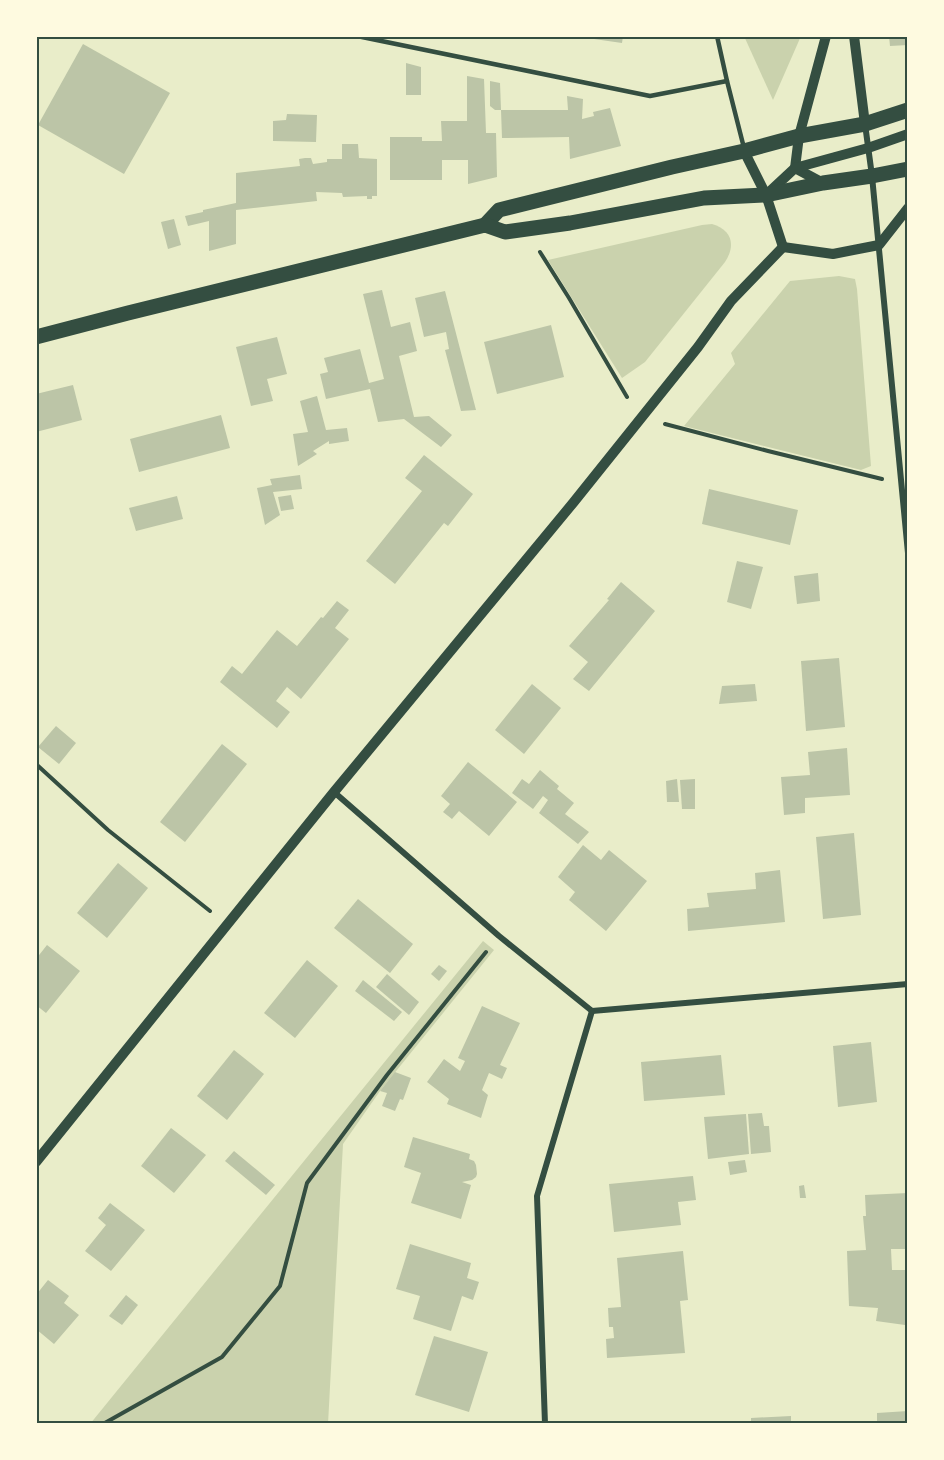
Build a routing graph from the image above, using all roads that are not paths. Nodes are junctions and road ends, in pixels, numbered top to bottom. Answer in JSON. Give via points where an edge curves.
{"nodes":[{"id":1,"x":357,"y":36,"type":"edge"},
{"id":2,"x":717,"y":36,"type":"edge"},
{"id":3,"x":826,"y":36,"type":"edge"},
{"id":4,"x":854,"y":36,"type":"edge"},
{"id":5,"x":727,"y":81,"type":"junction"},
{"id":6,"x":908,"y":110,"type":"edge"},
{"id":7,"x":865,"y":123,"type":"junction"},
{"id":8,"x":908,"y":134,"type":"edge"},
{"id":9,"x":799,"y":136,"type":"junction"},
{"id":10,"x":868,"y":148,"type":"junction"},
{"id":11,"x":744,"y":151,"type":"junction"},
{"id":12,"x":795,"y":168,"type":"junction"},
{"id":13,"x":908,"y":169,"type":"edge"},
{"id":14,"x":872,"y":176,"type":"junction"},
{"id":15,"x":823,"y":183,"type":"junction"},
{"id":16,"x":766,"y":195,"type":"junction"},
{"id":17,"x":908,"y":208,"type":"edge"},
{"id":18,"x":485,"y":225,"type":"junction"},
{"id":19,"x":879,"y":245,"type":"junction"},
{"id":20,"x":783,"y":247,"type":"junction"},
{"id":21,"x":36,"y":338,"type":"edge"},
{"id":22,"x":908,"y":553,"type":"edge"},
{"id":23,"x":334,"y":792,"type":"junction"},
{"id":24,"x":908,"y":984,"type":"edge"},
{"id":25,"x":592,"y":1011,"type":"junction"},
{"id":26,"x":36,"y":1162,"type":"edge"},
{"id":27,"x":545,"y":1424,"type":"edge"}],
"edges":[{"from":1,"to":5,"type":"lane","via":[[650,96]]},
{"from":2,"to":5,"type":"lane"},
{"from":3,"to":9,"type":"street"},
{"from":4,"to":7,"type":"street"},
{"from":5,"to":11,"type":"lane"},
{"from":6,"to":7,"type":"main road"},
{"from":7,"to":9,"type":"main road"},
{"from":7,"to":10,"type":"street"},
{"from":8,"to":10,"type":"street"},
{"from":9,"to":11,"type":"main road"},
{"from":9,"to":12,"type":"street"},
{"from":10,"to":12,"type":"street"},
{"from":10,"to":14,"type":"street"},
{"from":11,"to":16,"type":"street"},
{"from":11,"to":18,"type":"main road","via":[[499,210]]},
{"from":12,"to":15,"type":"street"},
{"from":12,"to":16,"type":"street"},
{"from":13,"to":14,"type":"main road"},
{"from":14,"to":15,"type":"main road"},
{"from":14,"to":19,"type":"street"},
{"from":15,"to":16,"type":"main road"},
{"from":16,"to":18,"type":"main road","via":[[704,198],[505,232]]},
{"from":16,"to":20,"type":"street"},
{"from":17,"to":19,"type":"street"},
{"from":18,"to":21,"type":"main road"},
{"from":19,"to":20,"type":"street","via":[[833,254]]},
{"from":19,"to":22,"type":"street"},
{"from":20,"to":23,"type":"street","via":[[731,301],[573,503]]},
{"from":23,"to":25,"type":"street","via":[[499,936]]},
{"from":23,"to":26,"type":"street"},
{"from":24,"to":25,"type":"street"},
{"from":25,"to":27,"type":"street","via":[[537,1196]]}]}
